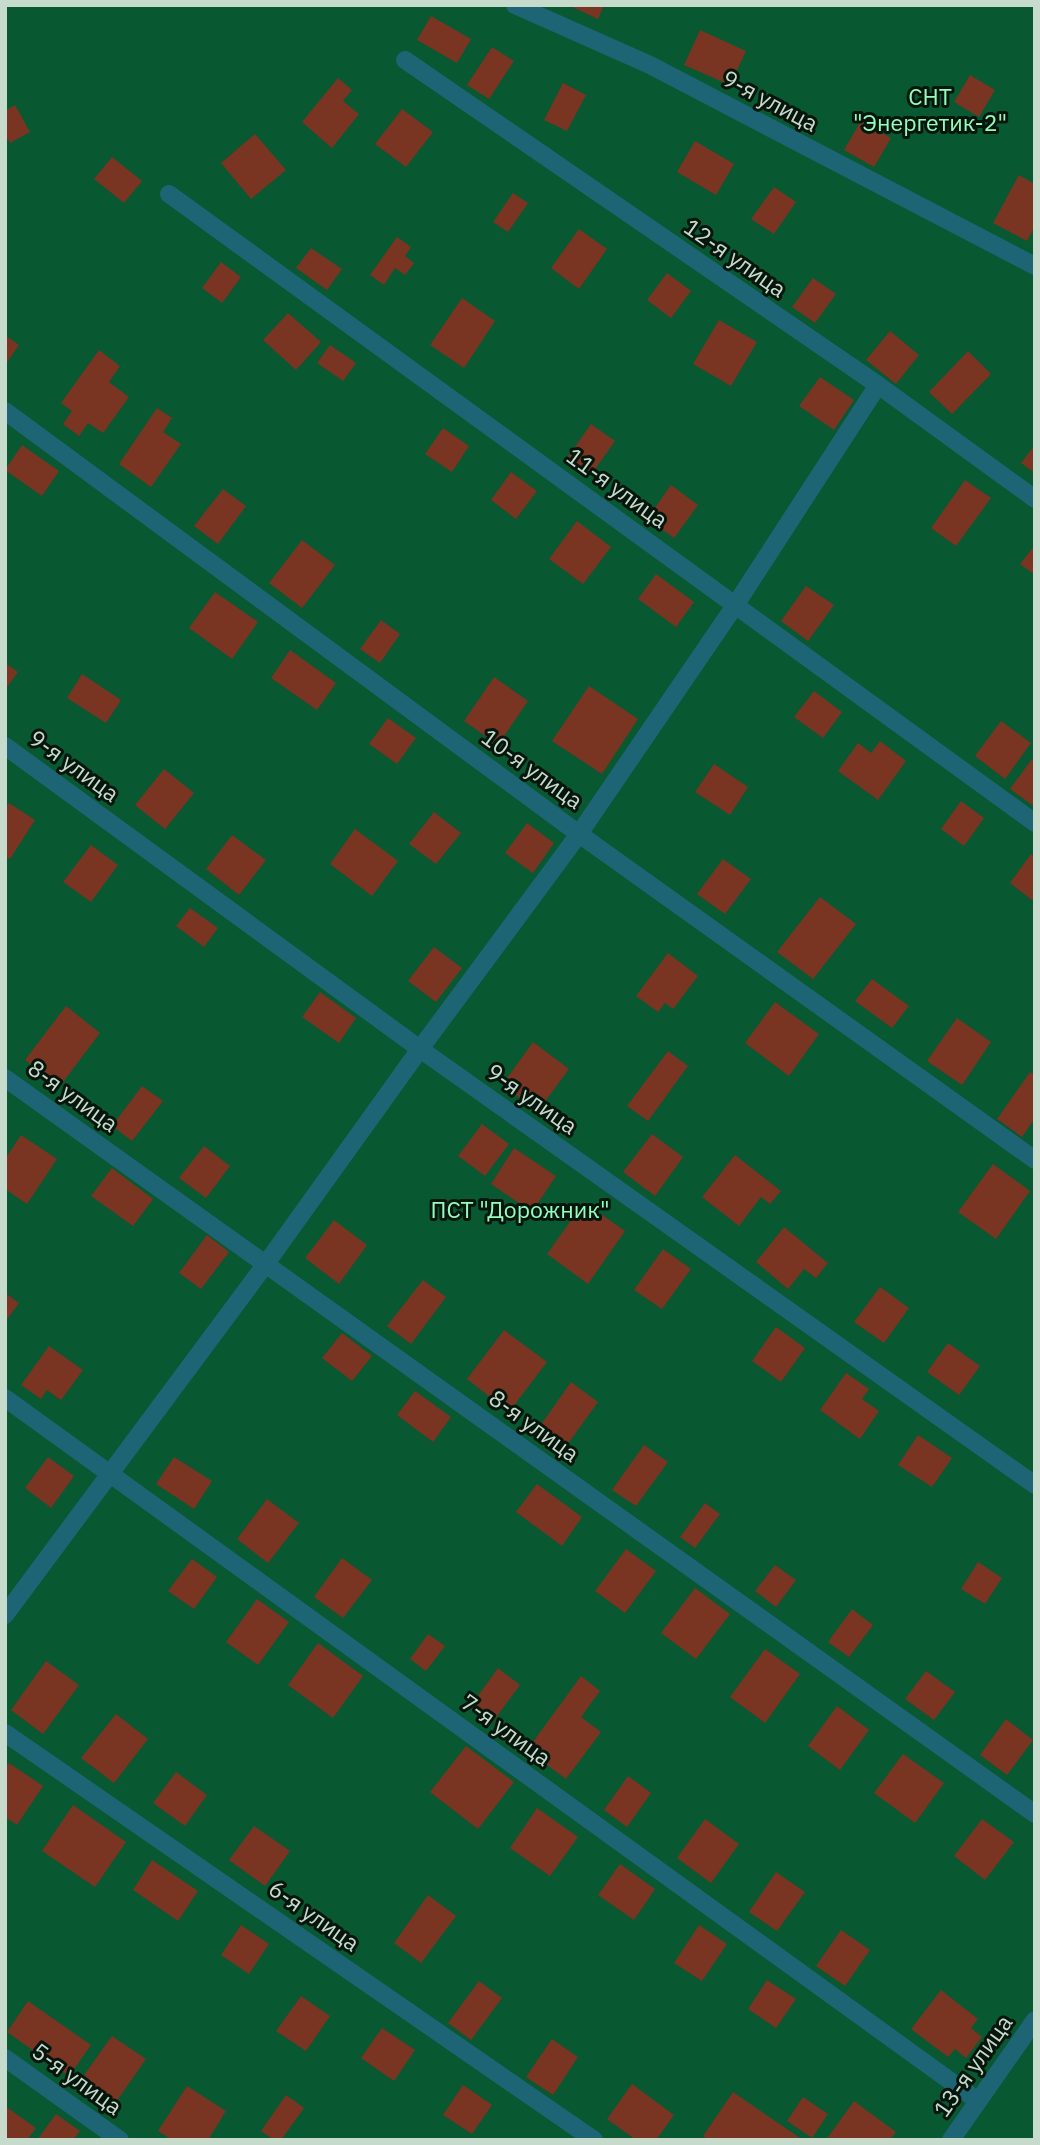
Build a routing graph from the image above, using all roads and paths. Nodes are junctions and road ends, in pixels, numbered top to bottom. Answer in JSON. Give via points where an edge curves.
{"nodes":[{"id":1,"x":515,"y":5,"type":"edge"},
{"id":2,"x":405,"y":61,"type":"dead end"},
{"id":3,"x":169,"y":194,"type":"dead end"},
{"id":4,"x":1035,"y":266,"type":"edge"},
{"id":5,"x":878,"y":385,"type":"junction"},
{"id":6,"x":5,"y":411,"type":"edge"},
{"id":7,"x":1035,"y":499,"type":"edge"},
{"id":8,"x":736,"y":604,"type":"junction"},
{"id":9,"x":5,"y":746,"type":"edge"},
{"id":10,"x":1035,"y":823,"type":"edge"},
{"id":11,"x":579,"y":834,"type":"junction"},
{"id":12,"x":420,"y":1049,"type":"junction"},
{"id":13,"x":5,"y":1078,"type":"edge"},
{"id":14,"x":1035,"y":1160,"type":"edge"},
{"id":15,"x":265,"y":1265,"type":"junction"},
{"id":16,"x":5,"y":1398,"type":"edge"},
{"id":17,"x":111,"y":1474,"type":"junction"},
{"id":18,"x":1035,"y":1485,"type":"edge"},
{"id":19,"x":5,"y":1615,"type":"edge"},
{"id":20,"x":5,"y":1733,"type":"edge"},
{"id":21,"x":1035,"y":1814,"type":"edge"},
{"id":22,"x":1035,"y":2020,"type":"edge"},
{"id":23,"x":5,"y":2058,"type":"edge"},
{"id":24,"x":978,"y":2101,"type":"junction"},
{"id":25,"x":120,"y":2140,"type":"edge"},
{"id":26,"x":594,"y":2140,"type":"edge"},
{"id":27,"x":951,"y":2140,"type":"edge"}],
"edges":[{"from":1,"to":4,"type":"street","name":"9-я улица","via":[[650,65]]},
{"from":2,"to":5,"type":"street","name":"12-я улица"},
{"from":3,"to":8,"type":"street","name":"11-я улица"},
{"from":5,"to":7,"type":"street","name":"12-я улица"},
{"from":5,"to":8,"type":"street"},
{"from":6,"to":11,"type":"street","name":"10-я улица"},
{"from":8,"to":10,"type":"street","name":"11-я улица"},
{"from":8,"to":11,"type":"street"},
{"from":9,"to":12,"type":"street","name":"9-я улица"},
{"from":11,"to":12,"type":"street"},
{"from":11,"to":14,"type":"street","name":"10-я улица"},
{"from":12,"to":15,"type":"street"},
{"from":12,"to":18,"type":"street","name":"9-я улица"},
{"from":13,"to":15,"type":"street","name":"8-я улица"},
{"from":15,"to":17,"type":"street"},
{"from":15,"to":21,"type":"street","name":"8-я улица"},
{"from":16,"to":17,"type":"street","name":"7-я улица"},
{"from":17,"to":19,"type":"street"},
{"from":17,"to":24,"type":"street","name":"7-я улица"},
{"from":20,"to":26,"type":"street","name":"6-я улица"},
{"from":22,"to":24,"type":"street","name":"13-я улица"},
{"from":23,"to":25,"type":"street","name":"5-я улица"},
{"from":24,"to":27,"type":"street","name":"13-я улица"}]}
